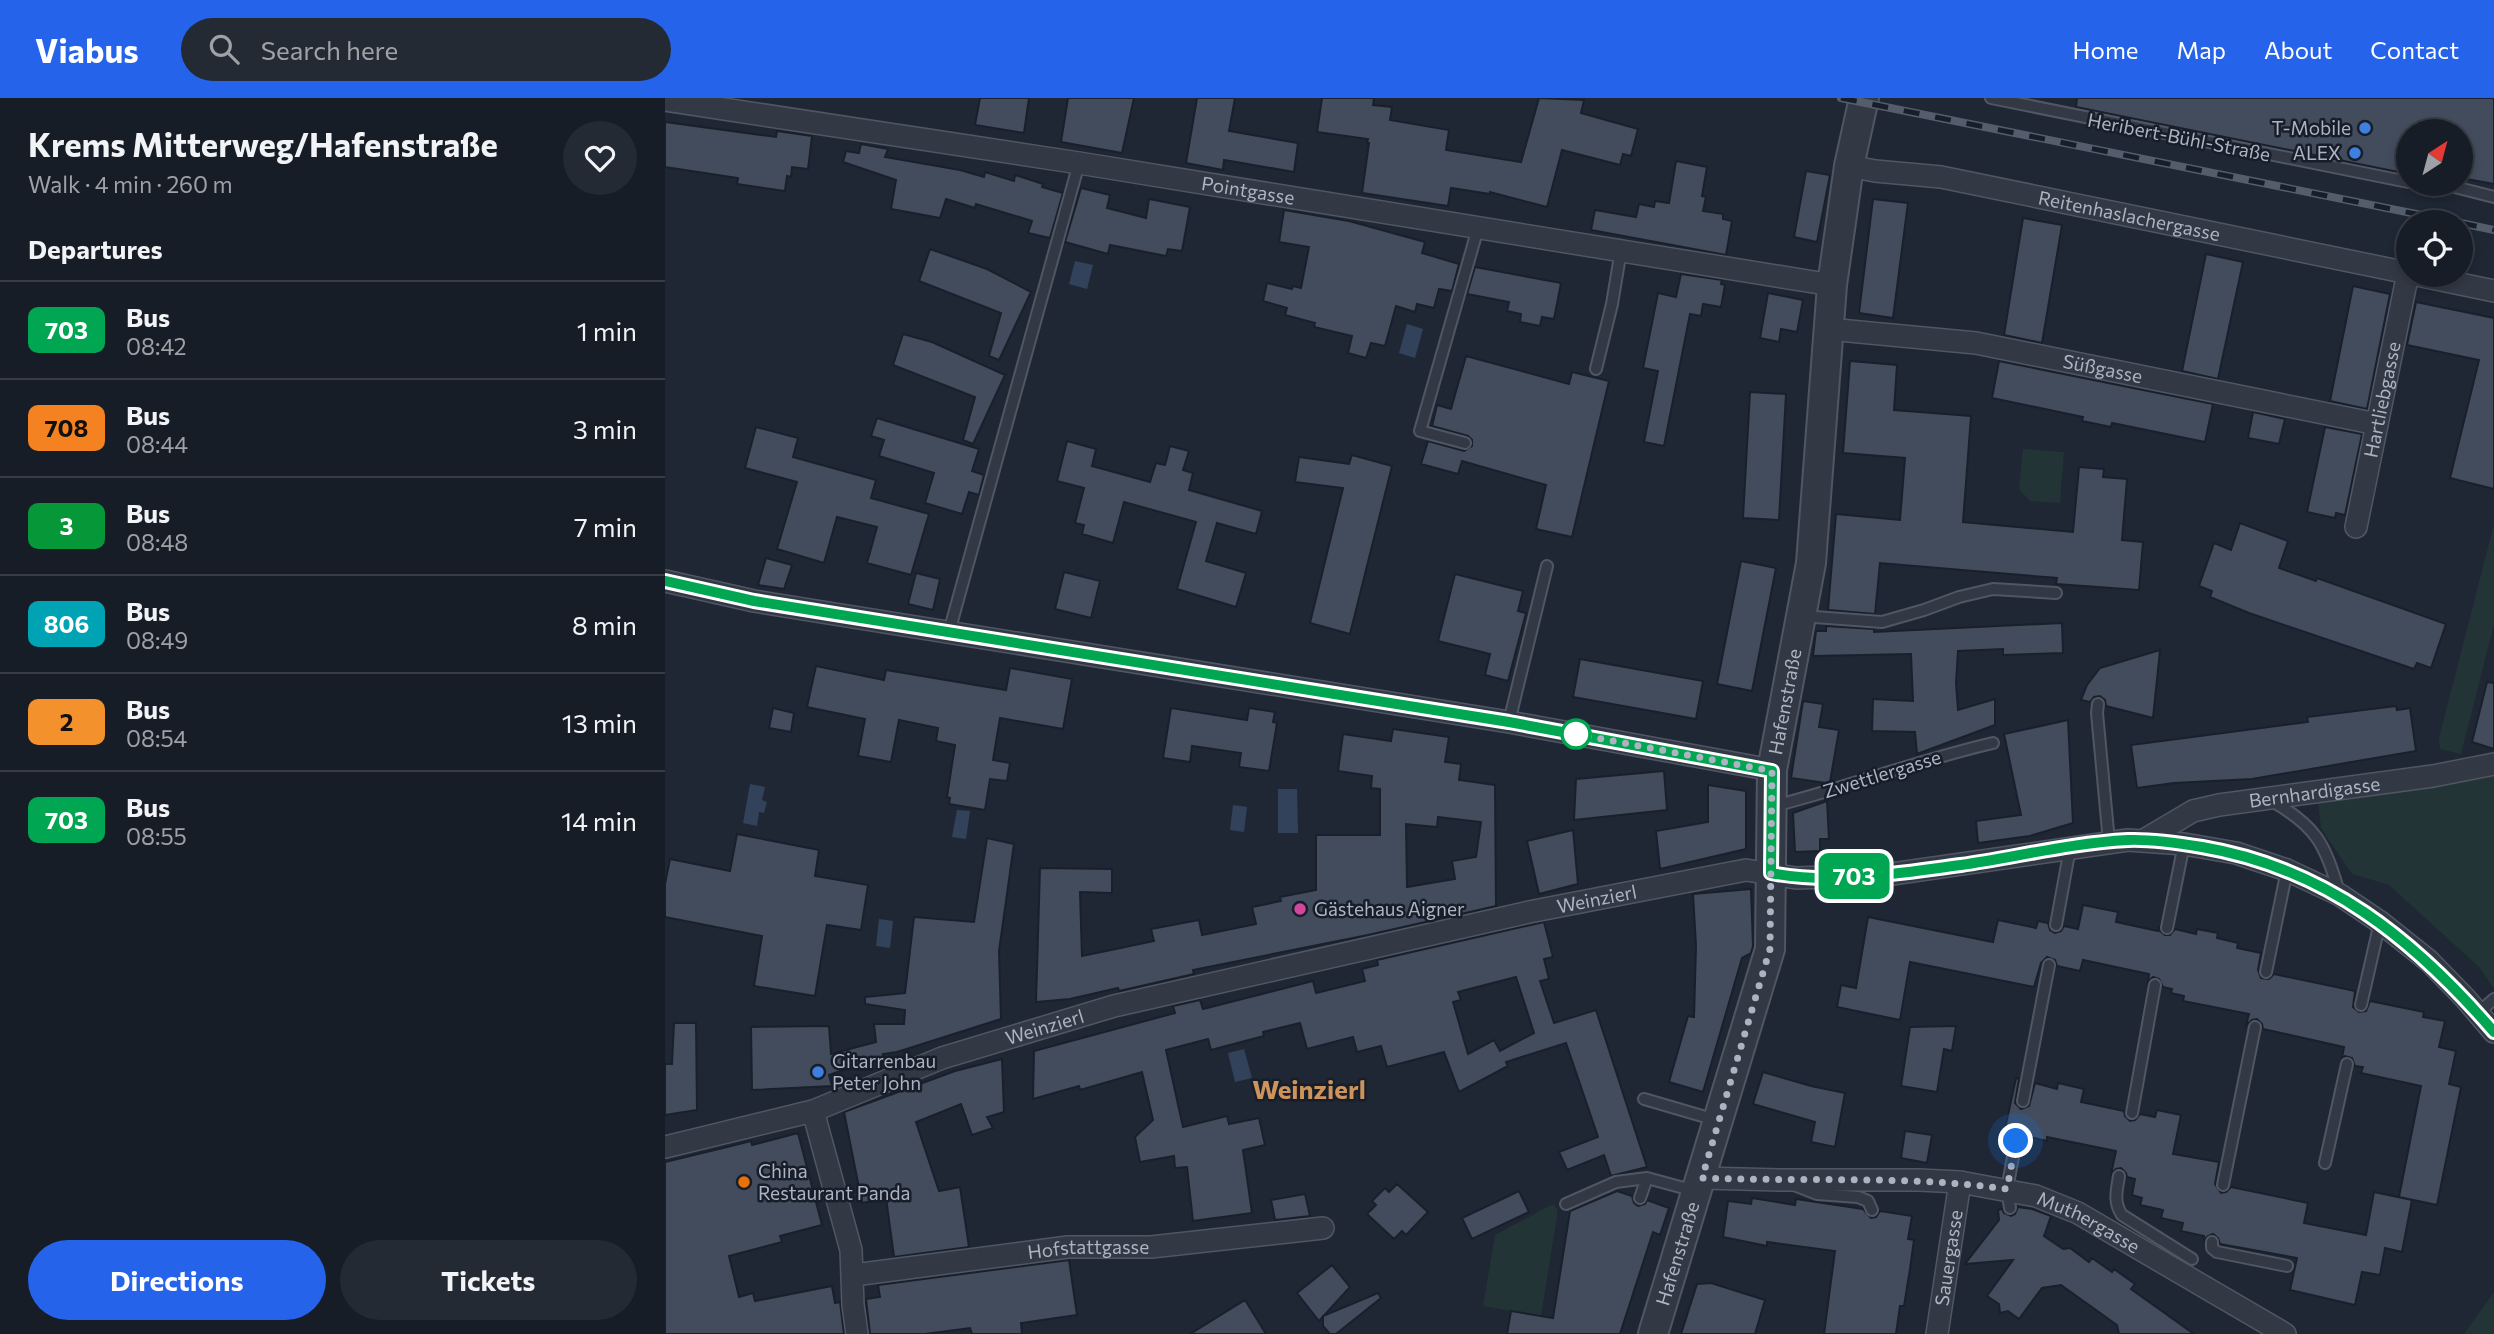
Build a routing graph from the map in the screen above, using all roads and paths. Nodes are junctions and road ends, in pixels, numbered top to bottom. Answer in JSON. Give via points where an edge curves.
{"nodes":[{"id":1,"x":1864,"y":98,"type":"edge"},
{"id":2,"x":1991,"y":98,"type":"edge"},
{"id":3,"x":665,"y":100,"type":"edge"},
{"id":4,"x":1079,"y":163,"type":"junction"},
{"id":5,"x":1849,"y":166,"type":"junction"},
{"id":6,"x":2396,"y":179,"type":"edge"},
{"id":7,"x":2473,"y":192,"type":"edge"},
{"id":8,"x":2494,"y":197,"type":"edge"},
{"id":9,"x":1478,"y":228,"type":"junction"},
{"id":10,"x":1621,"y":250,"type":"junction"},
{"id":11,"x":2396,"y":271,"type":"edge"},
{"id":12,"x":1832,"y":285,"type":"junction"},
{"id":13,"x":2405,"y":287,"type":"edge"},
{"id":14,"x":2473,"y":287,"type":"edge"},
{"id":15,"x":2494,"y":291,"type":"edge"},
{"id":16,"x":1828,"y":329,"type":"junction"},
{"id":17,"x":1596,"y":369,"type":"dead end"},
{"id":18,"x":2377,"y":424,"type":"junction"},
{"id":19,"x":1465,"y":443,"type":"dead end"},
{"id":20,"x":2355,"y":527,"type":"dead end"},
{"id":21,"x":1547,"y":566,"type":"dead end"},
{"id":22,"x":665,"y":581,"type":"edge"},
{"id":23,"x":2056,"y":593,"type":"dead end"},
{"id":24,"x":1801,"y":616,"type":"junction"},
{"id":25,"x":949,"y":632,"type":"junction"},
{"id":26,"x":2098,"y":704,"type":"dead end"},
{"id":27,"x":1509,"y":722,"type":"junction"},
{"id":28,"x":1993,"y":743,"type":"dead end"},
{"id":29,"x":2494,"y":764,"type":"edge"},
{"id":30,"x":1772,"y":771,"type":"junction"},
{"id":31,"x":2268,"y":799,"type":"junction"},
{"id":32,"x":1772,"y":806,"type":"junction"},
{"id":33,"x":2144,"y":840,"type":"junction"},
{"id":34,"x":2109,"y":842,"type":"junction"},
{"id":35,"x":2184,"y":844,"type":"junction"},
{"id":36,"x":2070,"y":848,"type":"junction"},
{"id":37,"x":2287,"y":870,"type":"junction"},
{"id":38,"x":1771,"y":873,"type":"junction"},
{"id":39,"x":2340,"y":895,"type":"junction"},
{"id":40,"x":2380,"y":922,"type":"junction"},
{"id":41,"x":2056,"y":925,"type":"dead end"},
{"id":42,"x":2167,"y":928,"type":"dead end"},
{"id":43,"x":2049,"y":965,"type":"dead end"},
{"id":44,"x":2266,"y":972,"type":"dead end"},
{"id":45,"x":2155,"y":985,"type":"dead end"},
{"id":46,"x":2494,"y":999,"type":"edge"},
{"id":47,"x":2361,"y":1004,"type":"dead end"},
{"id":48,"x":2478,"y":1013,"type":"junction"},
{"id":49,"x":2255,"y":1027,"type":"dead end"},
{"id":50,"x":2494,"y":1032,"type":"edge"},
{"id":51,"x":2347,"y":1064,"type":"dead end"},
{"id":52,"x":1644,"y":1099,"type":"dead end"},
{"id":53,"x":2023,"y":1101,"type":"dead end"},
{"id":54,"x":813,"y":1111,"type":"junction"},
{"id":55,"x":2132,"y":1113,"type":"dead end"},
{"id":56,"x":1719,"y":1121,"type":"junction"},
{"id":57,"x":2016,"y":1141,"type":"dead end"},
{"id":58,"x":665,"y":1147,"type":"edge"},
{"id":59,"x":2326,"y":1163,"type":"dead end"},
{"id":60,"x":2119,"y":1175,"type":"dead end"},
{"id":61,"x":1647,"y":1178,"type":"junction"},
{"id":62,"x":1782,"y":1180,"type":"junction"},
{"id":63,"x":1960,"y":1182,"type":"junction"},
{"id":64,"x":1700,"y":1185,"type":"junction"},
{"id":65,"x":2223,"y":1185,"type":"dead end"},
{"id":66,"x":1640,"y":1198,"type":"dead end"},
{"id":67,"x":2008,"y":1199,"type":"junction"},
{"id":68,"x":1566,"y":1204,"type":"dead end"},
{"id":69,"x":1872,"y":1210,"type":"dead end"},
{"id":70,"x":1323,"y":1227,"type":"dead end"},
{"id":71,"x":2212,"y":1242,"type":"dead end"},
{"id":72,"x":2192,"y":1259,"type":"dead end"},
{"id":73,"x":2287,"y":1266,"type":"dead end"},
{"id":74,"x":853,"y":1275,"type":"junction"},
{"id":75,"x":857,"y":1334,"type":"edge"},
{"id":76,"x":1653,"y":1334,"type":"edge"},
{"id":77,"x":1937,"y":1334,"type":"edge"},
{"id":78,"x":2285,"y":1334,"type":"edge"}],
"edges":[{"from":1,"to":5,"type":"street","name":"Hafenstraße"},
{"from":2,"to":6,"type":"lane","name":"Heribert-Bühl-Straße"},
{"from":3,"to":4,"type":"street","name":"Pointgasse"},
{"from":4,"to":9,"type":"street","name":"Pointgasse"},
{"from":4,"to":25,"type":"lane"},
{"from":5,"to":11,"type":"street","name":"Reitenhaslachergasse","via":[[1941,177]]},
{"from":5,"to":12,"type":"street","name":"Hafenstraße"},
{"from":7,"to":8,"type":"lane"},
{"from":9,"to":10,"type":"street","name":"Pointgasse"},
{"from":9,"to":19,"type":"lane","via":[[1420,431]]},
{"from":10,"to":12,"type":"street","name":"Pointgasse"},
{"from":10,"to":17,"type":"lane"},
{"from":12,"to":16,"type":"street","name":"Hafenstraße"},
{"from":13,"to":18,"type":"street","name":"Hartliebgasse"},
{"from":14,"to":15,"type":"street"},
{"from":16,"to":18,"type":"street","name":"Süßgasse","via":[[1976,343]]},
{"from":16,"to":24,"type":"street","name":"Hafenstraße","via":[[1816,516]]},
{"from":18,"to":20,"type":"street","name":"Hartliebgasse"},
{"from":21,"to":27,"type":"lane"},
{"from":22,"to":25,"type":"street","via":[[754,601]]},
{"from":23,"to":24,"type":"lane","via":[[1993,589],[1882,622]]},
{"from":24,"to":30,"type":"street","name":"Hafenstraße"},
{"from":25,"to":27,"type":"street"},
{"from":26,"to":34,"type":"lane"},
{"from":27,"to":30,"type":"street"},
{"from":28,"to":32,"type":"lane","name":"Zwettlergasse"},
{"from":29,"to":31,"type":"street","name":"Bernhardigasse"},
{"from":30,"to":32,"type":"street","name":"Hafenstraße"},
{"from":31,"to":33,"type":"street","name":"Bernhardigasse","via":[[2193,811]]},
{"from":31,"to":39,"type":"lane","via":[[2316,834]]},
{"from":32,"to":38,"type":"street","name":"Hafenstraße"},
{"from":33,"to":34,"type":"street","name":"Weinzierl"},
{"from":33,"to":35,"type":"street","name":"Weinzierl"},
{"from":34,"to":36,"type":"street","name":"Weinzierl"},
{"from":35,"to":37,"type":"street","name":"Weinzierl","via":[[2236,853]]},
{"from":35,"to":42,"type":"lane"},
{"from":36,"to":38,"type":"street","name":"Weinzierl","via":[[1885,875],[1802,878]]},
{"from":36,"to":41,"type":"lane"},
{"from":37,"to":39,"type":"street","name":"Weinzierl"},
{"from":37,"to":44,"type":"lane"},
{"from":38,"to":54,"type":"street","name":"Weinzierl","via":[[1746,870],[1529,912],[1114,1006],[942,1058]]},
{"from":38,"to":56,"type":"street","name":"Hafenstraße","via":[[1770,949]]},
{"from":39,"to":40,"type":"street","name":"Weinzierl"},
{"from":40,"to":47,"type":"lane"},
{"from":40,"to":48,"type":"street","name":"Weinzierl","via":[[2429,961]]},
{"from":43,"to":53,"type":"lane"},
{"from":45,"to":55,"type":"lane"},
{"from":46,"to":48,"type":"lane"},
{"from":48,"to":50,"type":"street","name":"Weinzierl"},
{"from":49,"to":65,"type":"lane"},
{"from":51,"to":59,"type":"lane"},
{"from":52,"to":56,"type":"lane"},
{"from":54,"to":58,"type":"street","name":"Weinzierl"},
{"from":54,"to":74,"type":"street","via":[[851,1250]]},
{"from":56,"to":64,"type":"street","name":"Hafenstraße"},
{"from":57,"to":67,"type":"lane"},
{"from":60,"to":72,"type":"lane","via":[[2115,1197],[2122,1215]]},
{"from":61,"to":64,"type":"lane"},
{"from":61,"to":66,"type":"lane"},
{"from":61,"to":68,"type":"lane","via":[[1616,1182]]},
{"from":62,"to":63,"type":"street","name":"Muthergasse"},
{"from":62,"to":64,"type":"street","name":"Muthergasse"},
{"from":62,"to":69,"type":"lane","via":[[1817,1194],[1858,1197],[1868,1201]]},
{"from":63,"to":67,"type":"street","name":"Muthergasse"},
{"from":63,"to":77,"type":"street","name":"Sauergasse"},
{"from":64,"to":76,"type":"street","name":"Hafenstraße"},
{"from":67,"to":78,"type":"street","name":"Muthergasse","via":[[2036,1196],[2078,1213]]},
{"from":70,"to":74,"type":"street","name":"Hofstattgasse","via":[[1151,1247],[1068,1247]]},
{"from":71,"to":73,"type":"lane","via":[[2217,1252]]},
{"from":74,"to":75,"type":"street"}]}
